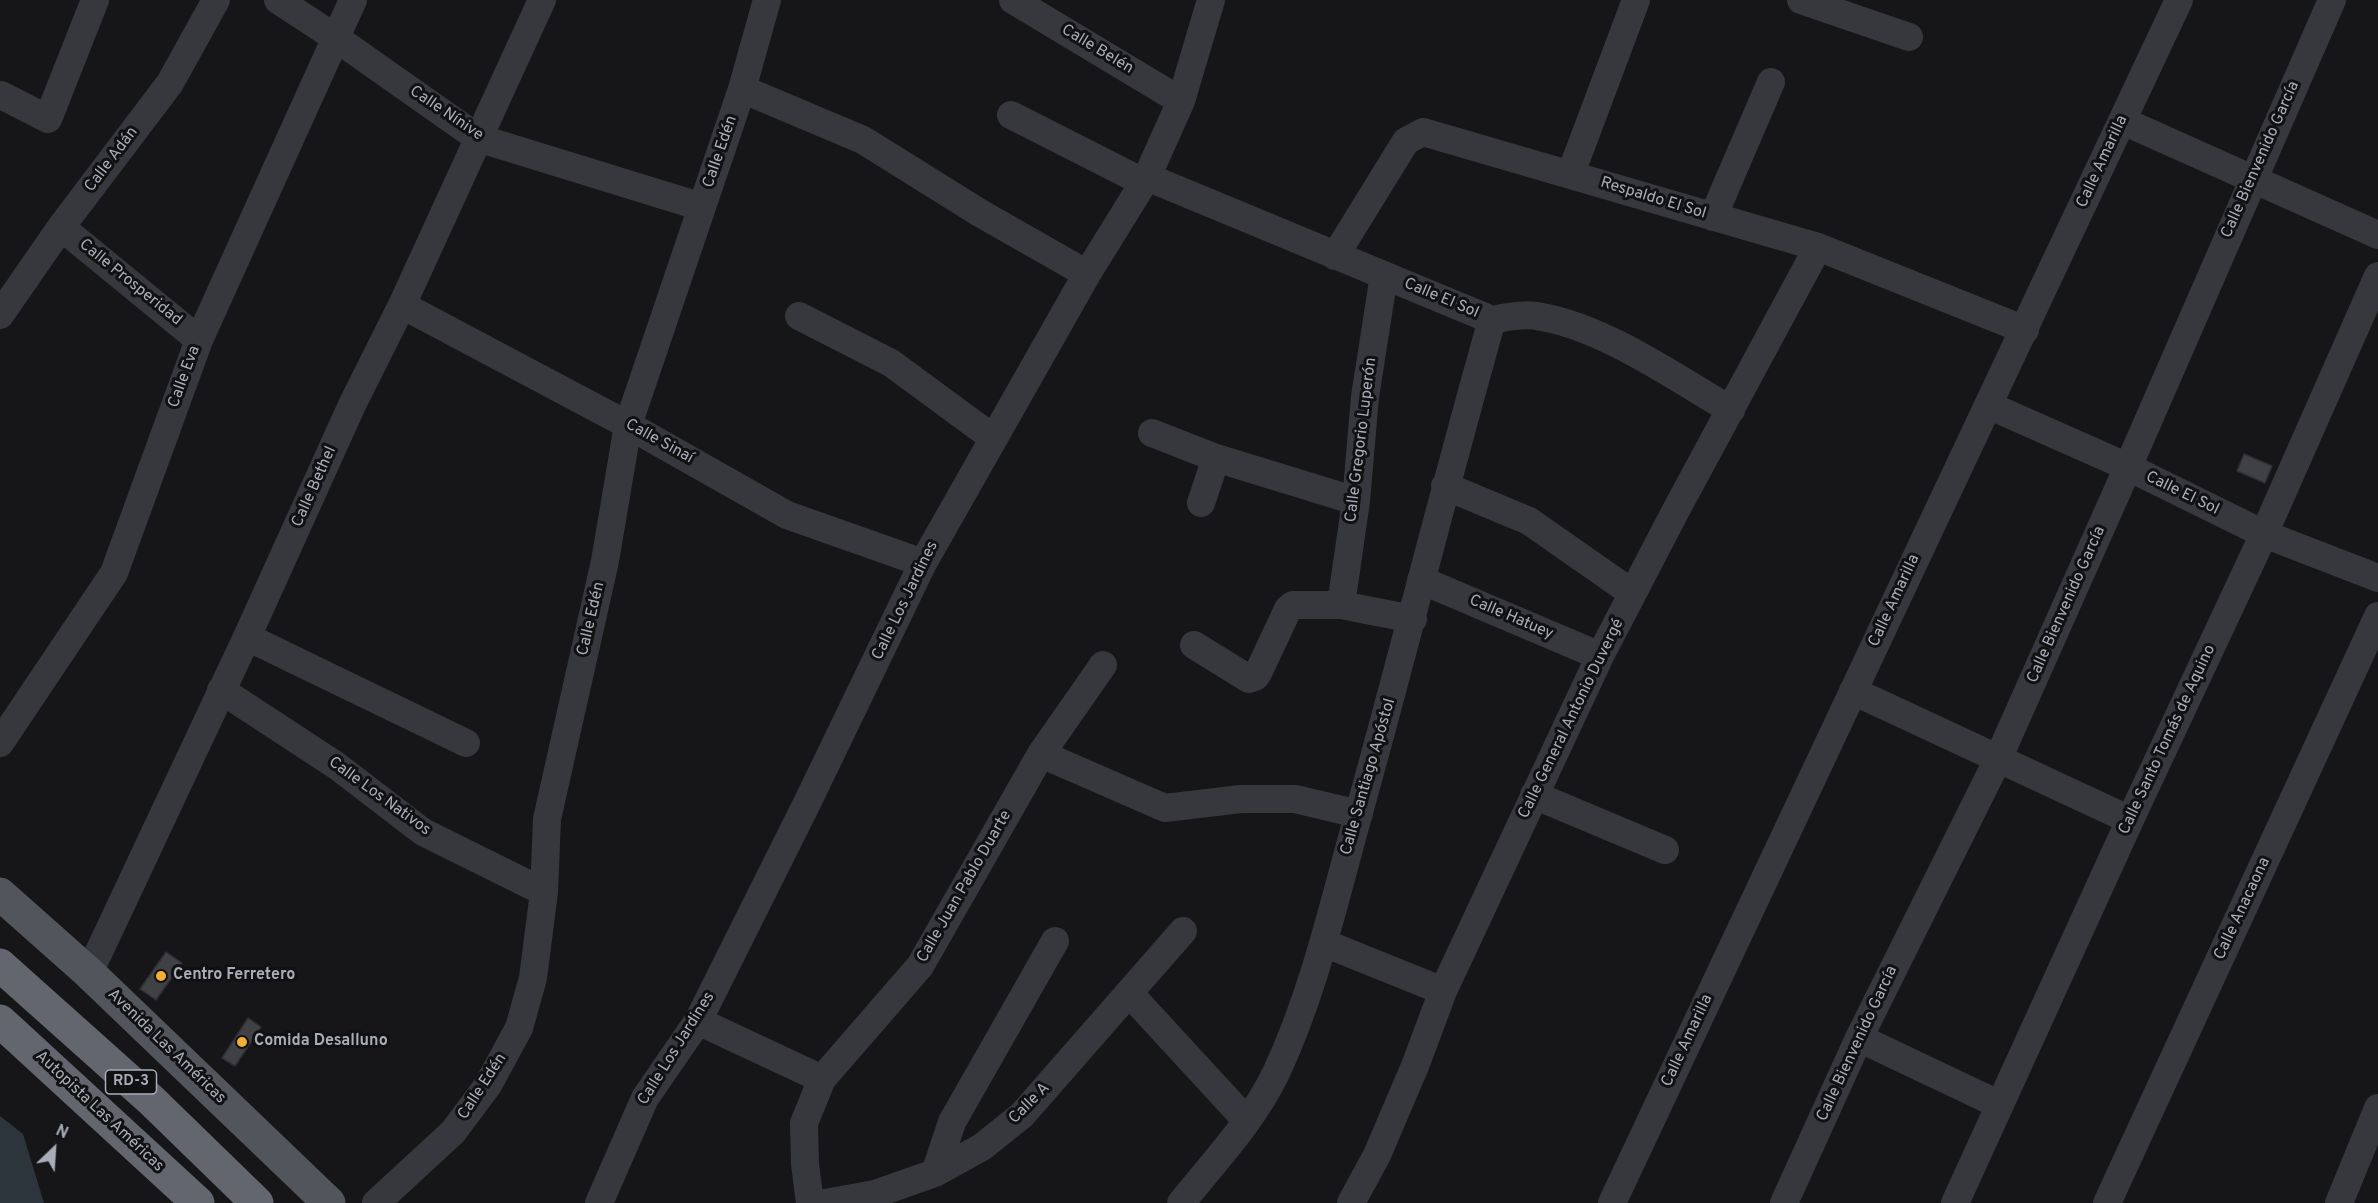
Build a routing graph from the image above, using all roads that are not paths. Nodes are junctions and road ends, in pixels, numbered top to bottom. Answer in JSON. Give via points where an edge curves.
{"nodes":[{"id":1,"x":95,"y":0,"type":"edge"},
{"id":2,"x":216,"y":0,"type":"edge"},
{"id":3,"x":278,"y":0,"type":"edge"},
{"id":4,"x":353,"y":0,"type":"edge"},
{"id":5,"x":542,"y":0,"type":"edge"},
{"id":6,"x":767,"y":0,"type":"edge"},
{"id":7,"x":1211,"y":0,"type":"edge"},
{"id":8,"x":1636,"y":0,"type":"edge"},
{"id":9,"x":1801,"y":0,"type":"edge"},
{"id":10,"x":2179,"y":0,"type":"edge"},
{"id":11,"x":2332,"y":0,"type":"edge"},
{"id":12,"x":1026,"y":3,"type":"edge"},
{"id":13,"x":1909,"y":37,"type":"dead end"},
{"id":14,"x":336,"y":38,"type":"junction"},
{"id":15,"x":1771,"y":82,"type":"dead end"},
{"id":16,"x":742,"y":89,"type":"junction"},
{"id":17,"x":1,"y":95,"type":"edge"},
{"id":18,"x":1181,"y":101,"type":"junction"},
{"id":19,"x":1011,"y":115,"type":"dead end"},
{"id":20,"x":2123,"y":121,"type":"junction"},
{"id":21,"x":478,"y":138,"type":"junction"},
{"id":22,"x":1571,"y":173,"type":"junction"},
{"id":23,"x":1145,"y":179,"type":"junction"},
{"id":24,"x":2252,"y":179,"type":"junction"},
{"id":25,"x":702,"y":207,"type":"junction"},
{"id":26,"x":1713,"y":217,"type":"junction"},
{"id":27,"x":61,"y":226,"type":"junction"},
{"id":28,"x":2378,"y":235,"type":"edge"},
{"id":29,"x":1818,"y":247,"type":"junction"},
{"id":30,"x":1335,"y":256,"type":"junction"},
{"id":31,"x":1087,"y":274,"type":"junction"},
{"id":32,"x":1384,"y":275,"type":"junction"},
{"id":33,"x":2378,"y":276,"type":"edge"},
{"id":34,"x":402,"y":305,"type":"junction"},
{"id":35,"x":0,"y":315,"type":"edge"},
{"id":36,"x":799,"y":316,"type":"dead end"},
{"id":37,"x":1492,"y":320,"type":"junction"},
{"id":38,"x":2025,"y":330,"type":"junction"},
{"id":39,"x":199,"y":340,"type":"junction"},
{"id":40,"x":1988,"y":405,"type":"junction"},
{"id":41,"x":1731,"y":410,"type":"junction"},
{"id":42,"x":627,"y":425,"type":"junction"},
{"id":43,"x":1152,"y":433,"type":"dead end"},
{"id":44,"x":993,"y":438,"type":"junction"},
{"id":45,"x":1216,"y":458,"type":"junction"},
{"id":46,"x":2128,"y":468,"type":"junction"},
{"id":47,"x":1445,"y":486,"type":"junction"},
{"id":48,"x":1356,"y":501,"type":"junction"},
{"id":49,"x":1201,"y":503,"type":"dead end"},
{"id":50,"x":2265,"y":534,"type":"junction"},
{"id":51,"x":922,"y":563,"type":"junction"},
{"id":52,"x":2378,"y":578,"type":"edge"},
{"id":53,"x":1421,"y":580,"type":"junction"},
{"id":54,"x":1632,"y":593,"type":"junction"},
{"id":55,"x":1341,"y":605,"type":"junction"},
{"id":56,"x":2378,"y":616,"type":"edge"},
{"id":57,"x":1413,"y":619,"type":"junction"},
{"id":58,"x":247,"y":637,"type":"junction"},
{"id":59,"x":1194,"y":645,"type":"dead end"},
{"id":60,"x":1600,"y":656,"type":"junction"},
{"id":61,"x":1103,"y":665,"type":"dead end"},
{"id":62,"x":221,"y":690,"type":"junction"},
{"id":63,"x":1853,"y":691,"type":"junction"},
{"id":64,"x":0,"y":743,"type":"edge"},
{"id":65,"x":466,"y":743,"type":"dead end"},
{"id":66,"x":1041,"y":754,"type":"junction"},
{"id":67,"x":1998,"y":759,"type":"junction"},
{"id":68,"x":1534,"y":795,"type":"junction"},
{"id":69,"x":1359,"y":814,"type":"junction"},
{"id":70,"x":2130,"y":820,"type":"junction"},
{"id":71,"x":1665,"y":850,"type":"dead end"},
{"id":72,"x":544,"y":892,"type":"junction"},
{"id":73,"x":0,"y":894,"type":"edge"},
{"id":74,"x":1183,"y":931,"type":"dead end"},
{"id":75,"x":1055,"y":941,"type":"dead end"},
{"id":76,"x":1324,"y":943,"type":"junction"},
{"id":77,"x":0,"y":965,"type":"edge"},
{"id":78,"x":88,"y":973,"type":"junction"},
{"id":79,"x":1443,"y":991,"type":"junction"},
{"id":80,"x":1130,"y":994,"type":"junction"},
{"id":81,"x":0,"y":1021,"type":"edge"},
{"id":82,"x":698,"y":1021,"type":"junction"},
{"id":83,"x":1859,"y":1038,"type":"junction"},
{"id":84,"x":822,"y":1079,"type":"junction"},
{"id":85,"x":2000,"y":1105,"type":"junction"},
{"id":86,"x":2378,"y":1108,"type":"edge"},
{"id":87,"x":1247,"y":1121,"type":"junction"},
{"id":88,"x":935,"y":1173,"type":"junction"},
{"id":89,"x":198,"y":1203,"type":"edge"},
{"id":90,"x":257,"y":1203,"type":"edge"},
{"id":91,"x":329,"y":1203,"type":"edge"},
{"id":92,"x":376,"y":1203,"type":"edge"},
{"id":93,"x":599,"y":1203,"type":"edge"},
{"id":94,"x":810,"y":1203,"type":"edge"},
{"id":95,"x":825,"y":1203,"type":"edge"},
{"id":96,"x":1180,"y":1203,"type":"edge"},
{"id":97,"x":1351,"y":1203,"type":"edge"},
{"id":98,"x":1612,"y":1203,"type":"edge"},
{"id":99,"x":1785,"y":1203,"type":"edge"},
{"id":100,"x":1955,"y":1203,"type":"edge"},
{"id":101,"x":2107,"y":1203,"type":"edge"},
{"id":102,"x":2339,"y":1203,"type":"edge"}],
"edges":[{"from":1,"to":17,"type":"street","via":[[48,119]]},
{"from":2,"to":27,"type":"street","name":"Calle Adán","via":[[170,83]]},
{"from":3,"to":14,"type":"street","name":"Calle Nínive"},
{"from":4,"to":14,"type":"street","name":"Calle Eva"},
{"from":5,"to":21,"type":"street","name":"Calle Bethel"},
{"from":6,"to":16,"type":"street","name":"Calle Edén"},
{"from":7,"to":18,"type":"street","name":"Calle Los Jardines"},
{"from":8,"to":22,"type":"street"},
{"from":9,"to":13,"type":"street"},
{"from":10,"to":20,"type":"street","name":"Calle Amarilla"},
{"from":11,"to":24,"type":"street","name":"Calle Bienvenido García"},
{"from":12,"to":18,"type":"street","name":"Calle Belén"},
{"from":14,"to":21,"type":"street","name":"Calle Nínive"},
{"from":14,"to":39,"type":"street","name":"Calle Eva"},
{"from":15,"to":26,"type":"street"},
{"from":16,"to":25,"type":"street","name":"Calle Edén"},
{"from":16,"to":31,"type":"street","via":[[863,140]]},
{"from":18,"to":23,"type":"street","name":"Calle Los Jardines"},
{"from":19,"to":23,"type":"street","name":"Calle El Sol"},
{"from":20,"to":24,"type":"street"},
{"from":20,"to":38,"type":"street","name":"Calle Amarilla"},
{"from":21,"to":25,"type":"street","name":"Calle Nínive"},
{"from":21,"to":34,"type":"street","name":"Calle Bethel"},
{"from":22,"to":26,"type":"street","name":"Respaldo El Sol"},
{"from":22,"to":30,"type":"street","name":"Respaldo El Sol","via":[[1423,132],[1406,141]]},
{"from":23,"to":30,"type":"street","name":"Calle El Sol"},
{"from":23,"to":31,"type":"street","name":"Calle Los Jardines"},
{"from":24,"to":28,"type":"street"},
{"from":24,"to":46,"type":"street","name":"Calle Bienvenido García"},
{"from":25,"to":42,"type":"street","name":"Calle Edén"},
{"from":26,"to":29,"type":"street","name":"Respaldo El Sol"},
{"from":27,"to":35,"type":"street","name":"Calle Adán"},
{"from":27,"to":39,"type":"street","name":"Calle Prosperidad"},
{"from":29,"to":38,"type":"street","name":"Respaldo El Sol"},
{"from":29,"to":41,"type":"street","name":"Calle General Antonio Duvergé"},
{"from":30,"to":32,"type":"street","name":"Calle El Sol"},
{"from":31,"to":44,"type":"street","name":"Calle Los Jardines"},
{"from":32,"to":37,"type":"street","name":"Calle El Sol"},
{"from":32,"to":48,"type":"street","name":"Calle Gregorio Luperón","via":[[1365,397]]},
{"from":33,"to":50,"type":"street","name":"Calle Santo Tomás de Aquino"},
{"from":34,"to":42,"type":"street","name":"Calle Sinaí"},
{"from":34,"to":58,"type":"street","name":"Calle Bethel","via":[[352,405]]},
{"from":36,"to":44,"type":"street","via":[[891,363]]},
{"from":37,"to":41,"type":"street","name":"Calle El Sol","via":[[1540,316],[1602,336]]},
{"from":37,"to":47,"type":"street","name":"Calle Santiago Apóstol"},
{"from":38,"to":40,"type":"street","name":"Calle Amarilla"},
{"from":39,"to":64,"type":"street","name":"Calle Eva","via":[[114,573]]},
{"from":40,"to":46,"type":"street","name":"Calle El Sol"},
{"from":40,"to":63,"type":"street","name":"Calle Amarilla"},
{"from":41,"to":54,"type":"street","name":"Calle General Antonio Duvergé"},
{"from":42,"to":51,"type":"street","name":"Calle Sinaí","via":[[787,515]]},
{"from":42,"to":72,"type":"street","name":"Calle Edén","via":[[605,561],[547,819]]},
{"from":43,"to":45,"type":"street"},
{"from":44,"to":51,"type":"street","name":"Calle Los Jardines"},
{"from":45,"to":48,"type":"street"},
{"from":45,"to":49,"type":"street"},
{"from":46,"to":50,"type":"street","name":"Calle El Sol"},
{"from":46,"to":67,"type":"street","name":"Calle Bienvenido García"},
{"from":47,"to":53,"type":"street","name":"Calle Santiago Apóstol"},
{"from":47,"to":54,"type":"street","via":[[1529,521]]},
{"from":48,"to":55,"type":"street","name":"Calle Gregorio Luperón"},
{"from":50,"to":52,"type":"street","name":"Calle El Sol"},
{"from":50,"to":70,"type":"street","name":"Calle Santo Tomás de Aquino"},
{"from":51,"to":82,"type":"street","name":"Calle Los Jardines"},
{"from":53,"to":57,"type":"street","name":"Calle Santiago Apóstol"},
{"from":53,"to":60,"type":"street","name":"Calle Hatuey"},
{"from":54,"to":60,"type":"street","name":"Calle General Antonio Duvergé"},
{"from":55,"to":57,"type":"street"},
{"from":55,"to":59,"type":"street","via":[[1293,605],[1288,609],[1255,677],[1249,679]]},
{"from":56,"to":101,"type":"street","name":"Calle Anacaona"},
{"from":57,"to":69,"type":"street","name":"Calle Santiago Apóstol"},
{"from":58,"to":62,"type":"street","name":"Calle Bethel"},
{"from":58,"to":65,"type":"street"},
{"from":60,"to":68,"type":"street","name":"Calle General Antonio Duvergé"},
{"from":61,"to":66,"type":"street","name":"Calle Juan Pablo Duarte"},
{"from":62,"to":72,"type":"street","name":"Calle Los Nativos","via":[[337,766],[423,832]]},
{"from":62,"to":78,"type":"street","name":"Calle Bethel"},
{"from":63,"to":67,"type":"street"},
{"from":63,"to":98,"type":"street","name":"Calle Amarilla"},
{"from":66,"to":69,"type":"street","via":[[1165,808],[1241,799],[1296,799]]},
{"from":66,"to":84,"type":"street","name":"Calle Juan Pablo Duarte","via":[[920,966]]},
{"from":67,"to":70,"type":"street"},
{"from":67,"to":83,"type":"street","name":"Calle Bienvenido García"},
{"from":68,"to":71,"type":"street"},
{"from":68,"to":79,"type":"street","name":"Calle General Antonio Duvergé"},
{"from":69,"to":76,"type":"street","name":"Calle Santiago Apóstol"},
{"from":70,"to":85,"type":"street","name":"Calle Santo Tomás de Aquino"},
{"from":72,"to":92,"type":"street","name":"Calle Edén","via":[[532,978],[519,1028],[488,1085],[453,1132]]},
{"from":73,"to":78,"type":"main road","name":"Avenida Las Américas"},
{"from":74,"to":80,"type":"street","name":"Calle A"},
{"from":75,"to":88,"type":"street","via":[[952,1122]]},
{"from":76,"to":79,"type":"street"},
{"from":76,"to":87,"type":"street","name":"Calle Santiago Apóstol","via":[[1275,1074]]},
{"from":77,"to":90,"type":"highway","number":"RD-3","via":[[151,1100]]},
{"from":78,"to":91,"type":"main road","name":"Avenida Las Américas"},
{"from":79,"to":97,"type":"street","name":"Calle General Antonio Duvergé","via":[[1377,1155]]},
{"from":80,"to":87,"type":"street"},
{"from":80,"to":88,"type":"street","name":"Calle A","via":[[1022,1115],[982,1147]]},
{"from":81,"to":89,"type":"highway","name":"Autopista Las Américas","number":"RD-3"},
{"from":82,"to":84,"type":"street"},
{"from":82,"to":93,"type":"street","name":"Calle Los Jardines","via":[[645,1098]]},
{"from":83,"to":85,"type":"street"},
{"from":83,"to":99,"type":"street","name":"Calle Bienvenido García"},
{"from":84,"to":94,"type":"street","name":"Calle Juan Pablo Duarte","via":[[804,1123]]},
{"from":85,"to":100,"type":"street","name":"Calle Santo Tomás de Aquino"},
{"from":86,"to":102,"type":"street"},
{"from":87,"to":96,"type":"street","name":"Calle Santiago Apóstol"},
{"from":88,"to":95,"type":"street","name":"Calle A","via":[[875,1194]]}]}
